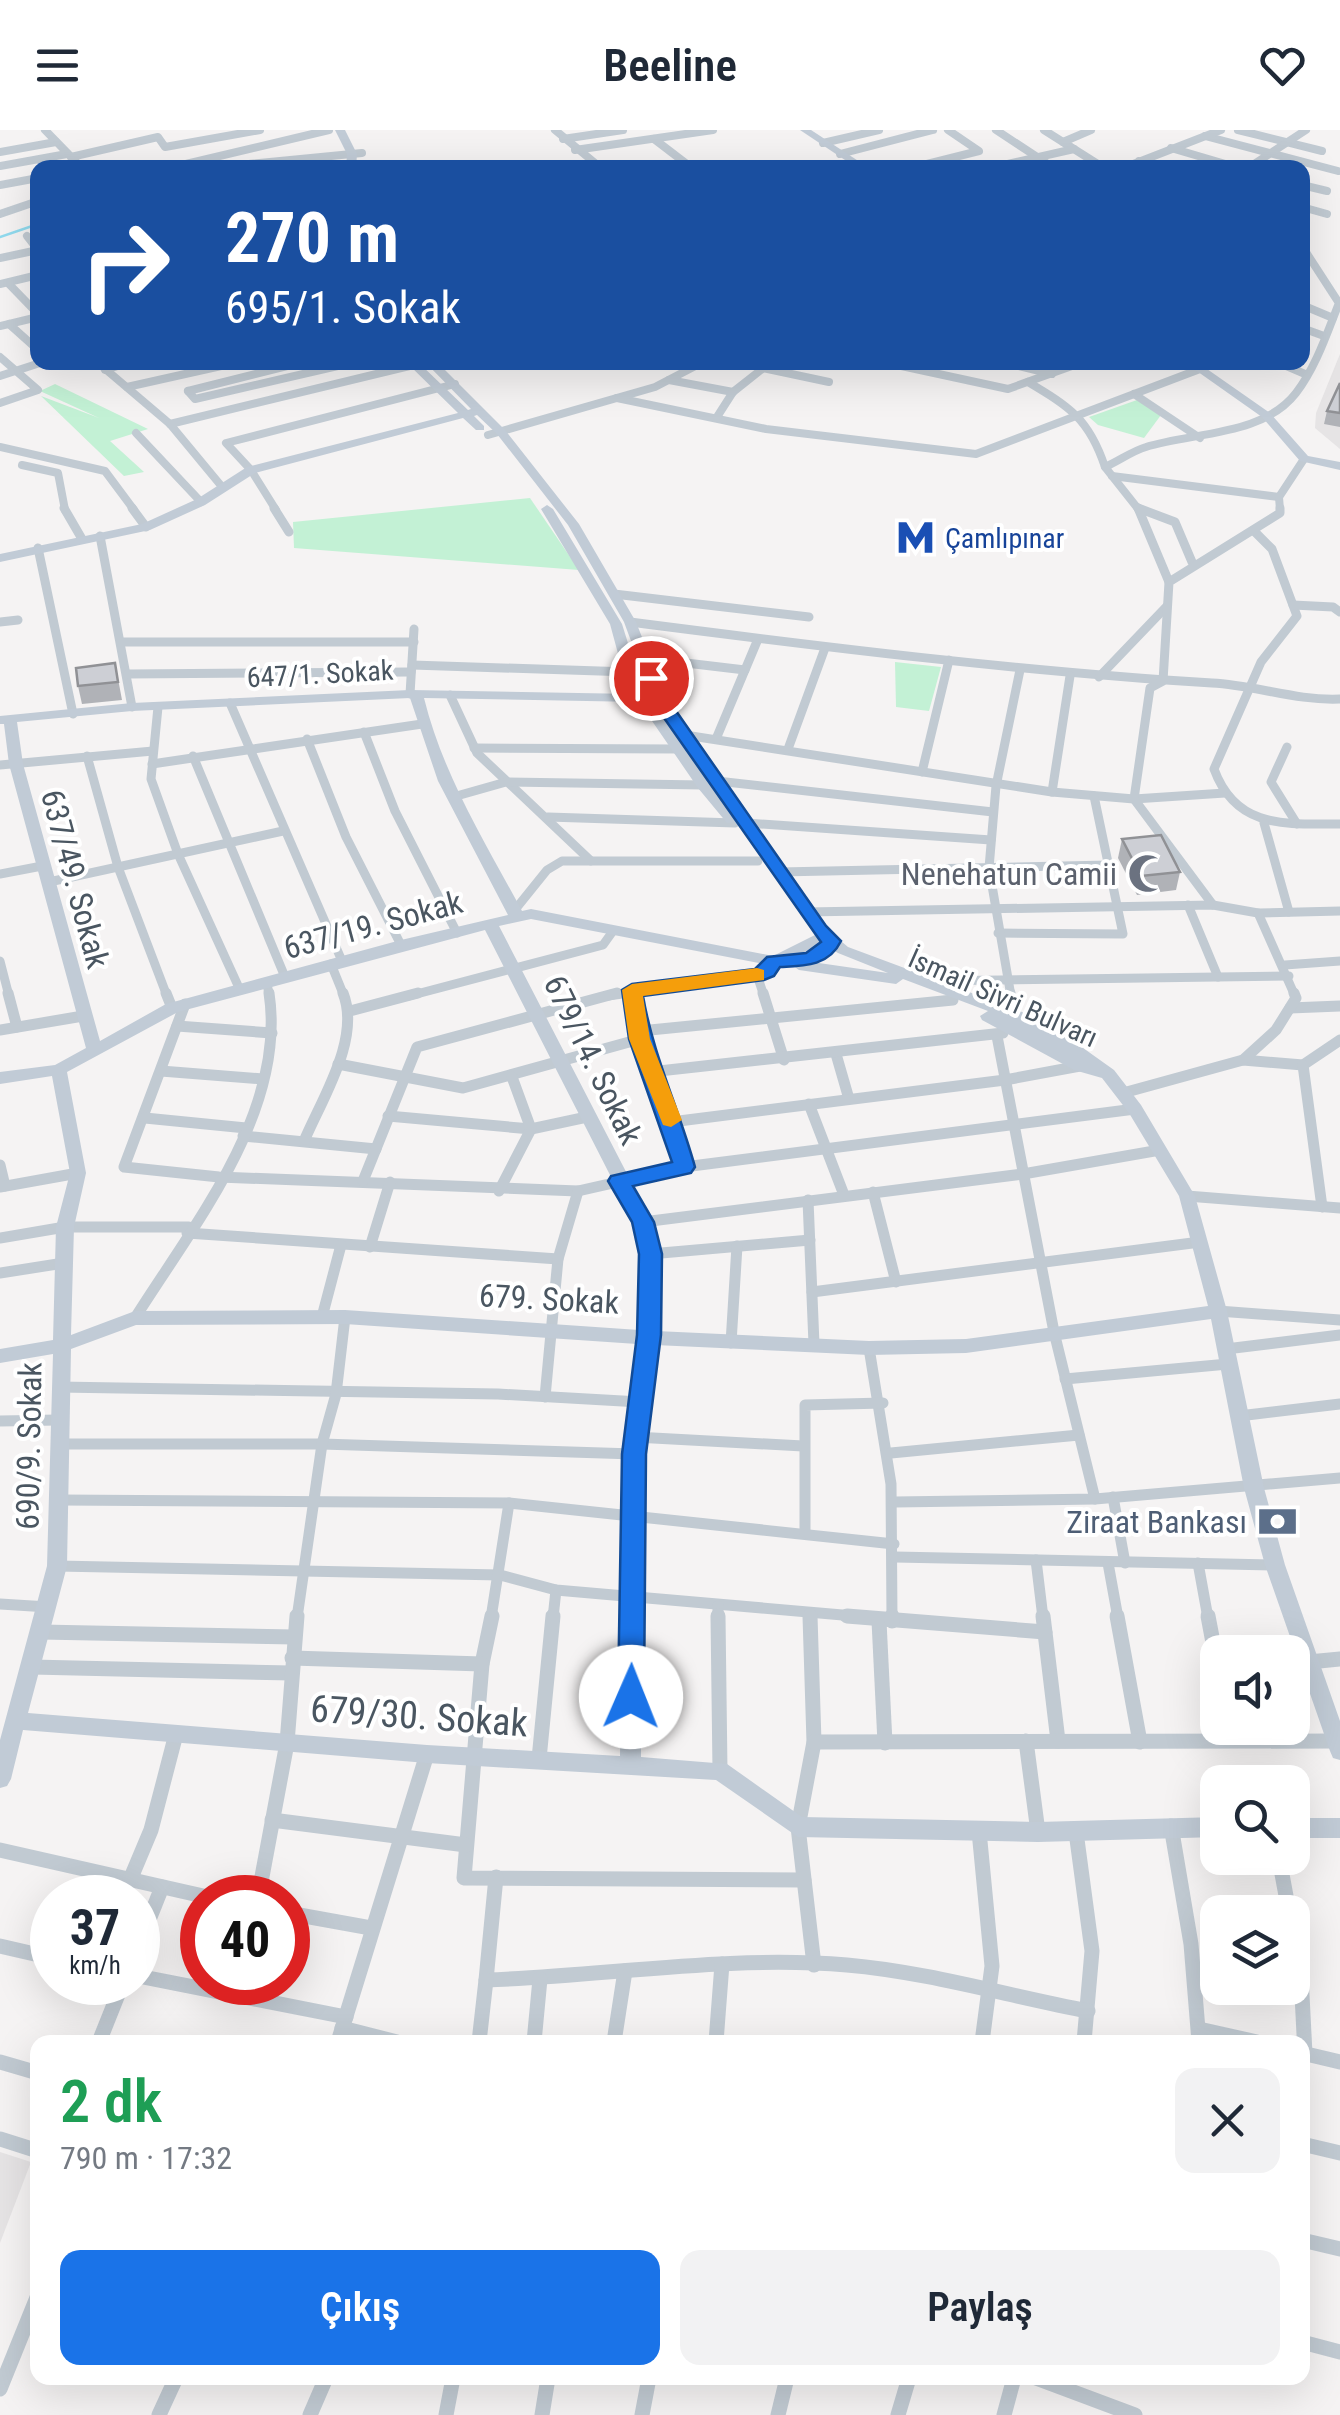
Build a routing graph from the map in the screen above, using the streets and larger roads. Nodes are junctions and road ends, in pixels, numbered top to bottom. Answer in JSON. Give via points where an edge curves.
{"nodes":[{"id":1,"x":45,"y":130,"type":"edge"},
{"id":2,"x":133,"y":130,"type":"edge"},
{"id":3,"x":190,"y":130,"type":"edge"},
{"id":4,"x":260,"y":130,"type":"edge"},
{"id":5,"x":279,"y":130,"type":"edge"},
{"id":6,"x":329,"y":130,"type":"edge"},
{"id":7,"x":340,"y":130,"type":"edge"},
{"id":8,"x":354,"y":130,"type":"edge"},
{"id":9,"x":555,"y":130,"type":"edge"},
{"id":10,"x":624,"y":130,"type":"edge"},
{"id":11,"x":713,"y":130,"type":"edge"},
{"id":12,"x":805,"y":130,"type":"edge"},
{"id":13,"x":879,"y":130,"type":"edge"},
{"id":14,"x":904,"y":130,"type":"edge"},
{"id":15,"x":932,"y":130,"type":"edge"},
{"id":16,"x":948,"y":130,"type":"edge"},
{"id":17,"x":996,"y":130,"type":"edge"},
{"id":18,"x":1044,"y":130,"type":"edge"},
{"id":19,"x":1091,"y":130,"type":"edge"},
{"id":20,"x":1221,"y":130,"type":"edge"},
{"id":21,"x":1238,"y":130,"type":"edge"},
{"id":22,"x":1306,"y":130,"type":"edge"},
{"id":23,"x":244,"y":131,"type":"edge"},
{"id":24,"x":912,"y":135,"type":"junction"},
{"id":25,"x":1205,"y":136,"type":"junction"},
{"id":26,"x":563,"y":138,"type":"junction"},
{"id":27,"x":290,"y":139,"type":"junction"},
{"id":28,"x":654,"y":139,"type":"junction"},
{"id":29,"x":144,"y":140,"type":"junction"},
{"id":30,"x":202,"y":141,"type":"junction"},
{"id":31,"x":56,"y":142,"type":"junction"},
{"id":32,"x":823,"y":142,"type":"junction"},
{"id":33,"x":1063,"y":142,"type":"junction"},
{"id":34,"x":1289,"y":142,"type":"junction"},
{"id":35,"x":165,"y":147,"type":"junction"},
{"id":36,"x":1074,"y":148,"type":"junction"},
{"id":37,"x":1170,"y":148,"type":"junction"},
{"id":38,"x":575,"y":150,"type":"junction"},
{"id":39,"x":980,"y":151,"type":"junction"},
{"id":40,"x":1322,"y":151,"type":"dead end"},
{"id":41,"x":0,"y":152,"type":"edge"},
{"id":42,"x":357,"y":154,"type":"junction"},
{"id":43,"x":840,"y":154,"type":"junction"},
{"id":44,"x":1272,"y":154,"type":"junction"},
{"id":45,"x":69,"y":155,"type":"junction"},
{"id":46,"x":1038,"y":157,"type":"junction"},
{"id":47,"x":38,"y":160,"type":"edge"},
{"id":48,"x":74,"y":160,"type":"edge"},
{"id":49,"x":177,"y":160,"type":"edge"},
{"id":50,"x":203,"y":160,"type":"edge"},
{"id":51,"x":293,"y":160,"type":"edge"},
{"id":52,"x":354,"y":160,"type":"edge"},
{"id":53,"x":359,"y":160,"type":"edge"},
{"id":54,"x":589,"y":160,"type":"edge"},
{"id":55,"x":682,"y":160,"type":"edge"},
{"id":56,"x":850,"y":160,"type":"edge"},
{"id":57,"x":944,"y":160,"type":"edge"},
{"id":58,"x":991,"y":160,"type":"edge"},
{"id":59,"x":1027,"y":160,"type":"edge"},
{"id":60,"x":1042,"y":160,"type":"edge"},
{"id":61,"x":1092,"y":160,"type":"edge"},
{"id":62,"x":1139,"y":160,"type":"edge"},
{"id":63,"x":1211,"y":160,"type":"edge"},
{"id":64,"x":1262,"y":160,"type":"edge"},
{"id":65,"x":1295,"y":160,"type":"edge"},
{"id":66,"x":30,"y":161,"type":"edge"},
{"id":67,"x":1310,"y":164,"type":"edge"},
{"id":68,"x":0,"y":166,"type":"edge"},
{"id":69,"x":1338,"y":171,"type":"edge"},
{"id":70,"x":30,"y":179,"type":"edge"},
{"id":71,"x":0,"y":185,"type":"edge"},
{"id":72,"x":1310,"y":187,"type":"edge"},
{"id":73,"x":1328,"y":192,"type":"dead end"},
{"id":74,"x":30,"y":204,"type":"edge"},
{"id":75,"x":1310,"y":209,"type":"edge"},
{"id":76,"x":0,"y":214,"type":"edge"},
{"id":77,"x":1327,"y":214,"type":"dead end"},
{"id":78,"x":27,"y":236,"type":"dead end"},
{"id":79,"x":30,"y":240,"type":"edge"},
{"id":80,"x":30,"y":252,"type":"edge"},
{"id":81,"x":0,"y":258,"type":"edge"},
{"id":82,"x":1310,"y":263,"type":"edge"},
{"id":83,"x":30,"y":278,"type":"edge"},
{"id":84,"x":4,"y":283,"type":"edge"},
{"id":85,"x":30,"y":308,"type":"edge"},
{"id":86,"x":1310,"y":308,"type":"edge"},
{"id":87,"x":30,"y":318,"type":"edge"},
{"id":88,"x":1333,"y":318,"type":"junction"},
{"id":89,"x":4,"y":325,"type":"edge"},
{"id":90,"x":1310,"y":331,"type":"edge"},
{"id":91,"x":1324,"y":336,"type":"junction"},
{"id":92,"x":30,"y":344,"type":"edge"},
{"id":93,"x":0,"y":357,"type":"edge"},
{"id":94,"x":1310,"y":364,"type":"edge"},
{"id":95,"x":30,"y":366,"type":"edge"},
{"id":96,"x":105,"y":370,"type":"edge"},
{"id":97,"x":202,"y":370,"type":"edge"},
{"id":98,"x":271,"y":370,"type":"edge"},
{"id":99,"x":320,"y":370,"type":"edge"},
{"id":100,"x":391,"y":370,"type":"edge"},
{"id":101,"x":425,"y":370,"type":"edge"},
{"id":102,"x":432,"y":370,"type":"edge"},
{"id":103,"x":689,"y":370,"type":"edge"},
{"id":104,"x":761,"y":370,"type":"edge"},
{"id":105,"x":786,"y":370,"type":"edge"},
{"id":106,"x":920,"y":370,"type":"edge"},
{"id":107,"x":1045,"y":370,"type":"edge"},
{"id":108,"x":1062,"y":370,"type":"edge"},
{"id":109,"x":1188,"y":370,"type":"edge"},
{"id":110,"x":1206,"y":370,"type":"edge"},
{"id":111,"x":1296,"y":370,"type":"edge"},
{"id":112,"x":1307,"y":370,"type":"edge"},
{"id":113,"x":17,"y":371,"type":"junction"},
{"id":114,"x":1052,"y":374,"type":"junction"},
{"id":115,"x":1305,"y":374,"type":"junction"},
{"id":116,"x":0,"y":376,"type":"edge"},
{"id":117,"x":669,"y":380,"type":"junction"},
{"id":118,"x":830,"y":382,"type":"dead end"},
{"id":119,"x":1028,"y":382,"type":"junction"},
{"id":120,"x":455,"y":384,"type":"junction"},
{"id":121,"x":127,"y":386,"type":"junction"},
{"id":122,"x":439,"y":388,"type":"junction"},
{"id":123,"x":733,"y":392,"type":"junction"},
{"id":124,"x":1134,"y":394,"type":"junction"},
{"id":125,"x":617,"y":398,"type":"junction"},
{"id":126,"x":0,"y":404,"type":"edge"},
{"id":127,"x":192,"y":404,"type":"dead end"},
{"id":128,"x":472,"y":413,"type":"junction"},
{"id":129,"x":1081,"y":414,"type":"junction"},
{"id":130,"x":1266,"y":415,"type":"junction"},
{"id":131,"x":199,"y":417,"type":"junction"},
{"id":132,"x":717,"y":417,"type":"junction"},
{"id":133,"x":170,"y":424,"type":"junction"},
{"id":134,"x":136,"y":433,"type":"dead end"},
{"id":135,"x":494,"y":434,"type":"junction"},
{"id":136,"x":1200,"y":438,"type":"junction"},
{"id":137,"x":0,"y":447,"type":"edge"},
{"id":138,"x":1304,"y":459,"type":"junction"},
{"id":139,"x":22,"y":465,"type":"dead end"},
{"id":140,"x":1340,"y":466,"type":"edge"},
{"id":141,"x":1105,"y":467,"type":"junction"},
{"id":142,"x":251,"y":470,"type":"junction"},
{"id":143,"x":1112,"y":476,"type":"junction"},
{"id":144,"x":223,"y":488,"type":"junction"},
{"id":145,"x":1279,"y":497,"type":"junction"},
{"id":146,"x":201,"y":502,"type":"junction"},
{"id":147,"x":1138,"y":508,"type":"junction"},
{"id":148,"x":146,"y":527,"type":"junction"},
{"id":149,"x":290,"y":532,"type":"dead end"},
{"id":150,"x":1254,"y":532,"type":"junction"},
{"id":151,"x":100,"y":536,"type":"junction"},
{"id":152,"x":82,"y":539,"type":"junction"},
{"id":153,"x":38,"y":548,"type":"junction"},
{"id":154,"x":0,"y":558,"type":"edge"},
{"id":155,"x":1192,"y":562,"type":"junction"},
{"id":156,"x":1169,"y":582,"type":"junction"},
{"id":157,"x":607,"y":596,"type":"junction"},
{"id":158,"x":1293,"y":605,"type":"junction"},
{"id":159,"x":1167,"y":606,"type":"junction"},
{"id":160,"x":1340,"y":612,"type":"edge"},
{"id":161,"x":809,"y":617,"type":"dead end"},
{"id":162,"x":18,"y":620,"type":"dead end"},
{"id":163,"x":0,"y":622,"type":"edge"},
{"id":164,"x":630,"y":622,"type":"junction"},
{"id":165,"x":414,"y":630,"type":"dead end"},
{"id":166,"x":758,"y":639,"type":"junction"},
{"id":167,"x":121,"y":642,"type":"junction"},
{"id":168,"x":414,"y":642,"type":"junction"},
{"id":169,"x":825,"y":648,"type":"junction"},
{"id":170,"x":644,"y":658,"type":"junction"},
{"id":171,"x":948,"y":660,"type":"junction"},
{"id":172,"x":412,"y":669,"type":"junction"},
{"id":173,"x":745,"y":670,"type":"junction"},
{"id":174,"x":1020,"y":670,"type":"junction"},
{"id":175,"x":630,"y":672,"type":"junction"},
{"id":176,"x":128,"y":674,"type":"junction"},
{"id":177,"x":1070,"y":676,"type":"junction"},
{"id":178,"x":1098,"y":677,"type":"junction"},
{"id":179,"x":1163,"y":681,"type":"junction"},
{"id":180,"x":1251,"y":686,"type":"junction"},
{"id":181,"x":413,"y":694,"type":"junction"},
{"id":182,"x":450,"y":694,"type":"junction"},
{"id":183,"x":643,"y":698,"type":"junction"},
{"id":184,"x":1340,"y":699,"type":"edge"},
{"id":185,"x":230,"y":703,"type":"junction"},
{"id":186,"x":158,"y":706,"type":"junction"},
{"id":187,"x":132,"y":708,"type":"junction"},
{"id":188,"x":73,"y":714,"type":"junction"},
{"id":189,"x":5,"y":720,"type":"edge"},
{"id":190,"x":422,"y":724,"type":"junction"},
{"id":191,"x":364,"y":732,"type":"junction"},
{"id":192,"x":307,"y":739,"type":"junction"},
{"id":193,"x":716,"y":740,"type":"junction"},
{"id":194,"x":682,"y":742,"type":"junction"},
{"id":195,"x":249,"y":747,"type":"junction"},
{"id":196,"x":1287,"y":747,"type":"dead end"},
{"id":197,"x":474,"y":748,"type":"junction"},
{"id":198,"x":153,"y":750,"type":"junction"},
{"id":199,"x":788,"y":750,"type":"junction"},
{"id":200,"x":87,"y":756,"type":"junction"},
{"id":201,"x":194,"y":756,"type":"junction"},
{"id":202,"x":8,"y":764,"type":"edge"},
{"id":203,"x":152,"y":764,"type":"junction"},
{"id":204,"x":922,"y":772,"type":"junction"},
{"id":205,"x":506,"y":782,"type":"junction"},
{"id":206,"x":710,"y":783,"type":"junction"},
{"id":207,"x":996,"y":786,"type":"junction"},
{"id":208,"x":1052,"y":792,"type":"junction"},
{"id":209,"x":1225,"y":794,"type":"junction"},
{"id":210,"x":1094,"y":796,"type":"junction"},
{"id":211,"x":454,"y":797,"type":"junction"},
{"id":212,"x":1134,"y":799,"type":"junction"},
{"id":213,"x":993,"y":812,"type":"junction"},
{"id":214,"x":548,"y":817,"type":"junction"},
{"id":215,"x":740,"y":823,"type":"junction"},
{"id":216,"x":1264,"y":824,"type":"junction"},
{"id":217,"x":1297,"y":824,"type":"junction"},
{"id":218,"x":1339,"y":826,"type":"edge"},
{"id":219,"x":284,"y":831,"type":"junction"},
{"id":220,"x":991,"y":840,"type":"junction"},
{"id":221,"x":229,"y":842,"type":"junction"},
{"id":222,"x":178,"y":854,"type":"junction"},
{"id":223,"x":590,"y":860,"type":"junction"},
{"id":224,"x":758,"y":862,"type":"junction"},
{"id":225,"x":1108,"y":865,"type":"junction"},
{"id":226,"x":42,"y":866,"type":"junction"},
{"id":227,"x":118,"y":867,"type":"junction"},
{"id":228,"x":989,"y":868,"type":"junction"},
{"id":229,"x":780,"y":872,"type":"junction"},
{"id":230,"x":0,"y":874,"type":"edge"},
{"id":231,"x":49,"y":882,"type":"junction"},
{"id":232,"x":1213,"y":905,"type":"junction"},
{"id":233,"x":1188,"y":906,"type":"junction"},
{"id":234,"x":994,"y":907,"type":"junction"},
{"id":235,"x":1117,"y":907,"type":"junction"},
{"id":236,"x":1340,"y":911,"type":"edge"},
{"id":237,"x":807,"y":912,"type":"junction"},
{"id":238,"x":1258,"y":912,"type":"junction"},
{"id":239,"x":1289,"y":912,"type":"junction"},
{"id":240,"x":516,"y":914,"type":"junction"},
{"id":241,"x":489,"y":922,"type":"junction"},
{"id":242,"x":613,"y":930,"type":"junction"},
{"id":243,"x":457,"y":933,"type":"junction"},
{"id":244,"x":998,"y":933,"type":"junction"},
{"id":245,"x":401,"y":944,"type":"junction"},
{"id":246,"x":825,"y":944,"type":"junction"},
{"id":247,"x":774,"y":961,"type":"junction"},
{"id":248,"x":1340,"y":961,"type":"edge"},
{"id":249,"x":0,"y":962,"type":"edge"},
{"id":250,"x":336,"y":963,"type":"junction"},
{"id":251,"x":514,"y":970,"type":"junction"},
{"id":252,"x":1287,"y":971,"type":"junction"},
{"id":253,"x":757,"y":975,"type":"junction"},
{"id":254,"x":285,"y":977,"type":"junction"},
{"id":255,"x":1218,"y":977,"type":"junction"},
{"id":256,"x":2,"y":979,"type":"edge"},
{"id":257,"x":896,"y":979,"type":"junction"},
{"id":258,"x":1006,"y":980,"type":"junction"},
{"id":259,"x":268,"y":982,"type":"junction"},
{"id":260,"x":926,"y":982,"type":"junction"},
{"id":261,"x":240,"y":990,"type":"junction"},
{"id":262,"x":632,"y":990,"type":"junction"},
{"id":263,"x":953,"y":1000,"type":"junction"},
{"id":264,"x":178,"y":1006,"type":"junction"},
{"id":265,"x":1340,"y":1006,"type":"edge"},
{"id":266,"x":1290,"y":1008,"type":"junction"},
{"id":267,"x":350,"y":1011,"type":"junction"},
{"id":268,"x":83,"y":1016,"type":"junction"},
{"id":269,"x":536,"y":1016,"type":"junction"},
{"id":270,"x":770,"y":1017,"type":"junction"},
{"id":271,"x":1014,"y":1021,"type":"junction"},
{"id":272,"x":176,"y":1026,"type":"junction"},
{"id":273,"x":17,"y":1027,"type":"junction"},
{"id":274,"x":0,"y":1030,"type":"edge"},
{"id":275,"x":272,"y":1033,"type":"junction"},
{"id":276,"x":640,"y":1035,"type":"junction"},
{"id":277,"x":997,"y":1036,"type":"junction"},
{"id":278,"x":1340,"y":1040,"type":"edge"},
{"id":279,"x":94,"y":1052,"type":"junction"},
{"id":280,"x":836,"y":1054,"type":"junction"},
{"id":281,"x":784,"y":1060,"type":"junction"},
{"id":282,"x":1243,"y":1060,"type":"junction"},
{"id":283,"x":558,"y":1062,"type":"junction"},
{"id":284,"x":338,"y":1064,"type":"junction"},
{"id":285,"x":1304,"y":1065,"type":"junction"},
{"id":286,"x":1080,"y":1066,"type":"junction"},
{"id":287,"x":59,"y":1070,"type":"junction"},
{"id":288,"x":161,"y":1070,"type":"junction"},
{"id":289,"x":650,"y":1072,"type":"junction"},
{"id":290,"x":1108,"y":1074,"type":"junction"},
{"id":291,"x":402,"y":1076,"type":"junction"},
{"id":292,"x":512,"y":1077,"type":"junction"},
{"id":293,"x":0,"y":1078,"type":"edge"},
{"id":294,"x":263,"y":1080,"type":"junction"},
{"id":295,"x":1006,"y":1080,"type":"junction"},
{"id":296,"x":1123,"y":1093,"type":"junction"},
{"id":297,"x":849,"y":1098,"type":"junction"},
{"id":298,"x":809,"y":1104,"type":"junction"},
{"id":299,"x":1135,"y":1109,"type":"junction"},
{"id":300,"x":388,"y":1116,"type":"junction"},
{"id":301,"x":587,"y":1117,"type":"junction"},
{"id":302,"x":145,"y":1118,"type":"junction"},
{"id":303,"x":672,"y":1122,"type":"junction"},
{"id":304,"x":1014,"y":1128,"type":"junction"},
{"id":305,"x":531,"y":1129,"type":"junction"},
{"id":306,"x":244,"y":1132,"type":"junction"},
{"id":307,"x":305,"y":1139,"type":"junction"},
{"id":308,"x":376,"y":1149,"type":"junction"},
{"id":309,"x":825,"y":1149,"type":"junction"},
{"id":310,"x":1160,"y":1150,"type":"junction"},
{"id":311,"x":0,"y":1166,"type":"edge"},
{"id":312,"x":684,"y":1167,"type":"junction"},
{"id":313,"x":78,"y":1172,"type":"junction"},
{"id":314,"x":1023,"y":1174,"type":"junction"},
{"id":315,"x":219,"y":1177,"type":"junction"},
{"id":316,"x":363,"y":1181,"type":"junction"},
{"id":317,"x":619,"y":1181,"type":"junction"},
{"id":318,"x":390,"y":1182,"type":"junction"},
{"id":319,"x":2,"y":1187,"type":"edge"},
{"id":320,"x":499,"y":1191,"type":"junction"},
{"id":321,"x":578,"y":1191,"type":"junction"},
{"id":322,"x":873,"y":1192,"type":"junction"},
{"id":323,"x":844,"y":1195,"type":"junction"},
{"id":324,"x":1187,"y":1196,"type":"junction"},
{"id":325,"x":808,"y":1200,"type":"junction"},
{"id":326,"x":1322,"y":1207,"type":"junction"},
{"id":327,"x":1340,"y":1208,"type":"edge"},
{"id":328,"x":643,"y":1222,"type":"junction"},
{"id":329,"x":65,"y":1227,"type":"junction"},
{"id":330,"x":188,"y":1230,"type":"junction"},
{"id":331,"x":0,"y":1238,"type":"edge"},
{"id":332,"x":810,"y":1240,"type":"junction"},
{"id":333,"x":1200,"y":1242,"type":"junction"},
{"id":334,"x":341,"y":1245,"type":"junction"},
{"id":335,"x":738,"y":1246,"type":"junction"},
{"id":336,"x":370,"y":1247,"type":"junction"},
{"id":337,"x":650,"y":1254,"type":"junction"},
{"id":338,"x":558,"y":1259,"type":"junction"},
{"id":339,"x":64,"y":1264,"type":"junction"},
{"id":340,"x":1040,"y":1264,"type":"junction"},
{"id":341,"x":0,"y":1273,"type":"edge"},
{"id":342,"x":896,"y":1282,"type":"junction"},
{"id":343,"x":812,"y":1292,"type":"junction"},
{"id":344,"x":1218,"y":1310,"type":"junction"},
{"id":345,"x":322,"y":1317,"type":"junction"},
{"id":346,"x":345,"y":1317,"type":"junction"},
{"id":347,"x":135,"y":1318,"type":"junction"},
{"id":348,"x":1340,"y":1320,"type":"edge"},
{"id":349,"x":552,"y":1329,"type":"junction"},
{"id":350,"x":1054,"y":1332,"type":"junction"},
{"id":351,"x":1340,"y":1334,"type":"edge"},
{"id":352,"x":649,"y":1335,"type":"junction"},
{"id":353,"x":731,"y":1343,"type":"junction"},
{"id":354,"x":814,"y":1344,"type":"junction"},
{"id":355,"x":60,"y":1346,"type":"junction"},
{"id":356,"x":869,"y":1348,"type":"junction"},
{"id":357,"x":0,"y":1356,"type":"edge"},
{"id":358,"x":1227,"y":1356,"type":"junction"},
{"id":359,"x":1065,"y":1379,"type":"junction"},
{"id":360,"x":59,"y":1387,"type":"junction"},
{"id":361,"x":336,"y":1394,"type":"junction"},
{"id":362,"x":545,"y":1397,"type":"junction"},
{"id":363,"x":640,"y":1402,"type":"junction"},
{"id":364,"x":883,"y":1403,"type":"junction"},
{"id":365,"x":1340,"y":1404,"type":"edge"},
{"id":366,"x":1239,"y":1416,"type":"junction"},
{"id":367,"x":58,"y":1420,"type":"junction"},
{"id":368,"x":0,"y":1421,"type":"edge"},
{"id":369,"x":1079,"y":1436,"type":"junction"},
{"id":370,"x":58,"y":1444,"type":"junction"},
{"id":371,"x":322,"y":1444,"type":"junction"},
{"id":372,"x":634,"y":1446,"type":"junction"},
{"id":373,"x":803,"y":1446,"type":"junction"},
{"id":374,"x":891,"y":1454,"type":"junction"},
{"id":375,"x":1340,"y":1478,"type":"edge"},
{"id":376,"x":1254,"y":1488,"type":"junction"},
{"id":377,"x":1113,"y":1498,"type":"junction"},
{"id":378,"x":1095,"y":1499,"type":"junction"},
{"id":379,"x":60,"y":1500,"type":"junction"},
{"id":380,"x":895,"y":1502,"type":"junction"},
{"id":381,"x":509,"y":1503,"type":"junction"},
{"id":382,"x":314,"y":1504,"type":"junction"},
{"id":383,"x":633,"y":1518,"type":"junction"},
{"id":384,"x":805,"y":1533,"type":"junction"},
{"id":385,"x":895,"y":1550,"type":"junction"},
{"id":386,"x":1036,"y":1560,"type":"junction"},
{"id":387,"x":1198,"y":1562,"type":"junction"},
{"id":388,"x":1108,"y":1563,"type":"junction"},
{"id":389,"x":1126,"y":1563,"type":"junction"},
{"id":390,"x":1275,"y":1565,"type":"junction"},
{"id":391,"x":57,"y":1566,"type":"junction"},
{"id":392,"x":306,"y":1570,"type":"junction"},
{"id":393,"x":500,"y":1575,"type":"junction"},
{"id":394,"x":556,"y":1590,"type":"junction"},
{"id":395,"x":632,"y":1598,"type":"junction"},
{"id":396,"x":0,"y":1604,"type":"edge"},
{"id":397,"x":48,"y":1606,"type":"junction"},
{"id":398,"x":718,"y":1606,"type":"junction"},
{"id":399,"x":810,"y":1612,"type":"junction"},
{"id":400,"x":886,"y":1621,"type":"junction"},
{"id":401,"x":41,"y":1632,"type":"junction"},
{"id":402,"x":1045,"y":1632,"type":"junction"},
{"id":403,"x":1212,"y":1635,"type":"edge"},
{"id":404,"x":1300,"y":1635,"type":"edge"},
{"id":405,"x":294,"y":1638,"type":"junction"},
{"id":406,"x":1340,"y":1659,"type":"edge"},
{"id":407,"x":1310,"y":1662,"type":"edge"},
{"id":408,"x":482,"y":1664,"type":"junction"},
{"id":409,"x":292,"y":1665,"type":"junction"},
{"id":410,"x":1310,"y":1665,"type":"edge"},
{"id":411,"x":32,"y":1668,"type":"junction"},
{"id":412,"x":18,"y":1721,"type":"junction"},
{"id":413,"x":176,"y":1734,"type":"junction"},
{"id":414,"x":1200,"y":1737,"type":"edge"},
{"id":415,"x":1058,"y":1740,"type":"junction"},
{"id":416,"x":1026,"y":1741,"type":"junction"},
{"id":417,"x":814,"y":1742,"type":"junction"},
{"id":418,"x":885,"y":1742,"type":"junction"},
{"id":419,"x":1140,"y":1742,"type":"junction"},
{"id":420,"x":287,"y":1743,"type":"junction"},
{"id":421,"x":1310,"y":1743,"type":"edge"},
{"id":422,"x":1338,"y":1746,"type":"edge"},
{"id":423,"x":427,"y":1754,"type":"junction"},
{"id":424,"x":473,"y":1756,"type":"junction"},
{"id":425,"x":539,"y":1759,"type":"junction"},
{"id":426,"x":630,"y":1763,"type":"junction"},
{"id":427,"x":720,"y":1771,"type":"junction"},
{"id":428,"x":0,"y":1779,"type":"edge"},
{"id":429,"x":272,"y":1820,"type":"junction"},
{"id":430,"x":1171,"y":1826,"type":"junction"},
{"id":431,"x":798,"y":1827,"type":"junction"},
{"id":432,"x":1200,"y":1827,"type":"edge"},
{"id":433,"x":1310,"y":1828,"type":"edge"},
{"id":434,"x":1340,"y":1828,"type":"edge"},
{"id":435,"x":978,"y":1832,"type":"junction"},
{"id":436,"x":1038,"y":1832,"type":"junction"},
{"id":437,"x":1076,"y":1832,"type":"junction"},
{"id":438,"x":400,"y":1839,"type":"junction"},
{"id":439,"x":466,"y":1845,"type":"junction"},
{"id":440,"x":0,"y":1850,"type":"edge"},
{"id":441,"x":108,"y":1875,"type":"edge"},
{"id":442,"x":132,"y":1875,"type":"edge"},
{"id":443,"x":262,"y":1875,"type":"edge"},
{"id":444,"x":496,"y":1877,"type":"junction"},
{"id":445,"x":804,"y":1880,"type":"junction"},
{"id":446,"x":162,"y":1887,"type":"joint"},
{"id":447,"x":180,"y":1891,"type":"edge"},
{"id":448,"x":160,"y":1892,"type":"edge"},
{"id":449,"x":310,"y":1917,"type":"edge"},
{"id":450,"x":371,"y":1928,"type":"junction"},
{"id":451,"x":0,"y":1946,"type":"edge"},
{"id":452,"x":30,"y":1953,"type":"edge"},
{"id":453,"x":722,"y":1964,"type":"junction"},
{"id":454,"x":814,"y":1965,"type":"junction"},
{"id":455,"x":625,"y":1971,"type":"junction"},
{"id":456,"x":540,"y":1979,"type":"junction"},
{"id":457,"x":486,"y":1980,"type":"junction"},
{"id":458,"x":160,"y":1982,"type":"edge"},
{"id":459,"x":988,"y":1993,"type":"junction"},
{"id":460,"x":114,"y":2005,"type":"edge"},
{"id":461,"x":1304,"y":2005,"type":"edge"},
{"id":462,"x":1088,"y":2011,"type":"junction"},
{"id":463,"x":342,"y":2029,"type":"edge"},
{"id":464,"x":102,"y":2035,"type":"edge"},
{"id":465,"x":367,"y":2035,"type":"edge"},
{"id":466,"x":479,"y":2035,"type":"edge"},
{"id":467,"x":535,"y":2035,"type":"edge"},
{"id":468,"x":615,"y":2035,"type":"edge"},
{"id":469,"x":717,"y":2035,"type":"edge"},
{"id":470,"x":983,"y":2035,"type":"edge"},
{"id":471,"x":1085,"y":2035,"type":"edge"},
{"id":472,"x":1199,"y":2035,"type":"edge"},
{"id":473,"x":1304,"y":2035,"type":"edge"},
{"id":474,"x":1310,"y":2054,"type":"edge"},
{"id":475,"x":0,"y":2062,"type":"edge"},
{"id":476,"x":1340,"y":2062,"type":"edge"},
{"id":477,"x":30,"y":2070,"type":"edge"},
{"id":478,"x":0,"y":2139,"type":"edge"},
{"id":479,"x":1310,"y":2146,"type":"edge"},
{"id":480,"x":30,"y":2148,"type":"edge"},
{"id":481,"x":1340,"y":2153,"type":"edge"},
{"id":482,"x":1310,"y":2242,"type":"edge"},
{"id":483,"x":1340,"y":2249,"type":"edge"},
{"id":484,"x":30,"y":2315,"type":"edge"},
{"id":485,"x":1310,"y":2344,"type":"edge"},
{"id":486,"x":1340,"y":2352,"type":"edge"},
{"id":487,"x":173,"y":2385,"type":"edge"},
{"id":488,"x":323,"y":2385,"type":"edge"},
{"id":489,"x":452,"y":2385,"type":"edge"},
{"id":490,"x":547,"y":2385,"type":"edge"},
{"id":491,"x":648,"y":2385,"type":"edge"},
{"id":492,"x":786,"y":2385,"type":"edge"},
{"id":493,"x":907,"y":2385,"type":"edge"},
{"id":494,"x":1012,"y":2385,"type":"edge"},
{"id":495,"x":1050,"y":2385,"type":"edge"},
{"id":496,"x":0,"y":2388,"type":"edge"},
{"id":497,"x":1099,"y":2409,"type":"edge"},
{"id":498,"x":158,"y":2415,"type":"edge"},
{"id":499,"x":310,"y":2415,"type":"edge"},
{"id":500,"x":446,"y":2415,"type":"edge"},
{"id":501,"x":542,"y":2415,"type":"edge"},
{"id":502,"x":642,"y":2415,"type":"edge"},
{"id":503,"x":778,"y":2415,"type":"edge"},
{"id":504,"x":898,"y":2415,"type":"edge"},
{"id":505,"x":1004,"y":2415,"type":"edge"},
{"id":506,"x":1135,"y":2415,"type":"edge"}],
"edges":[{"from":1,"to":31,"type":"street"},
{"from":2,"to":29,"type":"street"},
{"from":3,"to":30,"type":"street"},
{"from":4,"to":23,"type":"street"},
{"from":5,"to":27,"type":"street"},
{"from":6,"to":27,"type":"street"},
{"from":7,"to":42,"type":"street"},
{"from":8,"to":42,"type":"street"},
{"from":9,"to":26,"type":"street"},
{"from":10,"to":26,"type":"street"},
{"from":11,"to":28,"type":"street"},
{"from":12,"to":32,"type":"street"},
{"from":13,"to":32,"type":"street"},
{"from":14,"to":24,"type":"street"},
{"from":15,"to":24,"type":"street"},
{"from":16,"to":39,"type":"street"},
{"from":17,"to":46,"type":"street"},
{"from":18,"to":33,"type":"street"},
{"from":19,"to":33,"type":"street"},
{"from":20,"to":25,"type":"street"},
{"from":21,"to":34,"type":"street"},
{"from":22,"to":34,"type":"street"},
{"from":23,"to":30,"type":"street"},
{"from":24,"to":43,"type":"street"},
{"from":25,"to":37,"type":"street"},
{"from":25,"to":44,"type":"street"},
{"from":26,"to":38,"type":"street"},
{"from":27,"to":50,"type":"street"},
{"from":28,"to":38,"type":"street"},
{"from":28,"to":55,"type":"street"},
{"from":29,"to":35,"type":"street","via":[[158,137]]},
{"from":29,"to":45,"type":"street"},
{"from":30,"to":35,"type":"street"},
{"from":31,"to":41,"type":"street"},
{"from":31,"to":45,"type":"street"},
{"from":32,"to":43,"type":"street"},
{"from":33,"to":36,"type":"street"},
{"from":34,"to":40,"type":"street"},
{"from":34,"to":44,"type":"street"},
{"from":35,"to":49,"type":"street"},
{"from":36,"to":46,"type":"street"},
{"from":36,"to":61,"type":"street"},
{"from":37,"to":62,"type":"street"},
{"from":37,"to":63,"type":"street"},
{"from":38,"to":54,"type":"street"},
{"from":39,"to":57,"type":"street"},
{"from":39,"to":58,"type":"street"},
{"from":42,"to":51,"type":"street"},
{"from":42,"to":52,"type":"street"},
{"from":42,"to":53,"type":"street"},
{"from":43,"to":56,"type":"street"},
{"from":44,"to":64,"type":"street"},
{"from":44,"to":65,"type":"street"},
{"from":45,"to":47,"type":"street"},
{"from":45,"to":48,"type":"street"},
{"from":46,"to":59,"type":"street"},
{"from":46,"to":60,"type":"street"},
{"from":66,"to":68,"type":"street"},
{"from":67,"to":69,"type":"street"},
{"from":70,"to":71,"type":"street"},
{"from":72,"to":73,"type":"street"},
{"from":74,"to":76,"type":"street"},
{"from":75,"to":77,"type":"street"},
{"from":78,"to":79,"type":"street"},
{"from":80,"to":81,"type":"street"},
{"from":82,"to":88,"type":"street","via":[[1339,303]]},
{"from":83,"to":84,"type":"street"},
{"from":84,"to":85,"type":"street"},
{"from":86,"to":88,"type":"street"},
{"from":87,"to":89,"type":"street"},
{"from":88,"to":91,"type":"street"},
{"from":89,"to":92,"type":"street"},
{"from":90,"to":91,"type":"street"},
{"from":91,"to":94,"type":"street"},
{"from":93,"to":113,"type":"street"},
{"from":95,"to":113,"type":"street"},
{"from":96,"to":121,"type":"street"},
{"from":97,"to":121,"type":"street"},
{"from":98,"to":99,"type":"street","via":[[188,391],[195,399]]},
{"from":100,"to":131,"type":"street"},
{"from":101,"to":122,"type":"street","name":"İsmail Sivri Bulvarı"},
{"from":102,"to":120,"type":"street","name":"İsmail Sivri Bulvarı"},
{"from":103,"to":117,"type":"street"},
{"from":104,"to":123,"type":"street"},
{"from":105,"to":118,"type":"street"},
{"from":106,"to":119,"type":"street","via":[[1008,389]]},
{"from":107,"to":114,"type":"street"},
{"from":108,"to":114,"type":"street"},
{"from":109,"to":124,"type":"street"},
{"from":110,"to":130,"type":"street"},
{"from":111,"to":115,"type":"street"},
{"from":112,"to":115,"type":"street"},
{"from":113,"to":116,"type":"street"},
{"from":113,"to":126,"type":"street","via":[[38,390]]},
{"from":114,"to":119,"type":"street"},
{"from":115,"to":130,"type":"street","via":[[1295,396]]},
{"from":117,"to":123,"type":"street"},
{"from":117,"to":125,"type":"street"},
{"from":119,"to":129,"type":"street"},
{"from":120,"to":122,"type":"street"},
{"from":120,"to":128,"type":"street","name":"İsmail Sivri Bulvarı"},
{"from":121,"to":133,"type":"street"},
{"from":122,"to":128,"type":"street","name":"İsmail Sivri Bulvarı"},
{"from":122,"to":142,"type":"street","via":[[226,443]]},
{"from":123,"to":132,"type":"street"},
{"from":124,"to":129,"type":"street"},
{"from":124,"to":136,"type":"street"},
{"from":125,"to":132,"type":"street"},
{"from":125,"to":135,"type":"street"},
{"from":127,"to":131,"type":"street"},
{"from":128,"to":135,"type":"street","name":"İsmail Sivri Bulvarı"},
{"from":128,"to":142,"type":"street"},
{"from":129,"to":132,"type":"street","via":[[976,454],[825,438]]},
{"from":129,"to":141,"type":"street"},
{"from":130,"to":136,"type":"street"},
{"from":130,"to":138,"type":"street"},
{"from":131,"to":133,"type":"street"},
{"from":133,"to":144,"type":"street"},
{"from":134,"to":146,"type":"street"},
{"from":135,"to":157,"type":"street","name":"İsmail Sivri Bulvarı"},
{"from":136,"to":141,"type":"street","via":[[1143,448]]},
{"from":137,"to":148,"type":"street","via":[[104,471]]},
{"from":138,"to":140,"type":"street"},
{"from":138,"to":145,"type":"street"},
{"from":139,"to":152,"type":"street","via":[[58,472],[62,506]]},
{"from":141,"to":143,"type":"street"},
{"from":142,"to":144,"type":"street"},
{"from":142,"to":149,"type":"street"},
{"from":143,"to":145,"type":"street"},
{"from":143,"to":147,"type":"street"},
{"from":144,"to":146,"type":"street"},
{"from":145,"to":150,"type":"street","via":[[1280,513]]},
{"from":146,"to":148,"type":"street"},
{"from":147,"to":155,"type":"street","via":[[1174,522]]},
{"from":147,"to":156,"type":"street"},
{"from":148,"to":151,"type":"street"},
{"from":150,"to":155,"type":"street"},
{"from":150,"to":158,"type":"street","via":[[1272,550]]},
{"from":151,"to":152,"type":"street"},
{"from":151,"to":167,"type":"street"},
{"from":152,"to":153,"type":"street"},
{"from":153,"to":154,"type":"street"},
{"from":153,"to":188,"type":"street"},
{"from":155,"to":156,"type":"street"},
{"from":156,"to":159,"type":"street"},
{"from":157,"to":161,"type":"street"},
{"from":157,"to":164,"type":"street","name":"İsmail Sivri Bulvarı"},
{"from":157,"to":175,"type":"street","name":"İsmail Sivri Bulvarı"},
{"from":158,"to":160,"type":"street"},
{"from":158,"to":180,"type":"street","via":[[1297,616]]},
{"from":159,"to":178,"type":"street"},
{"from":159,"to":179,"type":"street"},
{"from":162,"to":163,"type":"street"},
{"from":164,"to":166,"type":"street"},
{"from":164,"to":170,"type":"street","name":"İsmail Sivri Bulvarı"},
{"from":165,"to":168,"type":"street"},
{"from":166,"to":169,"type":"street"},
{"from":166,"to":173,"type":"street"},
{"from":167,"to":168,"type":"street"},
{"from":167,"to":176,"type":"street"},
{"from":168,"to":172,"type":"street"},
{"from":169,"to":171,"type":"street"},
{"from":169,"to":199,"type":"street"},
{"from":170,"to":173,"type":"street"},
{"from":170,"to":194,"type":"street","name":"İsmail Sivri Bulvarı"},
{"from":171,"to":174,"type":"street"},
{"from":171,"to":204,"type":"street"},
{"from":172,"to":175,"type":"street"},
{"from":172,"to":176,"type":"street"},
{"from":172,"to":181,"type":"street"},
{"from":173,"to":193,"type":"street"},
{"from":174,"to":177,"type":"street"},
{"from":174,"to":207,"type":"street"},
{"from":175,"to":183,"type":"street","name":"İsmail Sivri Bulvarı"},
{"from":176,"to":187,"type":"street"},
{"from":177,"to":178,"type":"street"},
{"from":177,"to":208,"type":"street"},
{"from":178,"to":179,"type":"street"},
{"from":179,"to":180,"type":"street"},
{"from":179,"to":212,"type":"street","via":[[1150,688]]},
{"from":180,"to":184,"type":"street","via":[[1312,701]]},
{"from":180,"to":209,"type":"street","via":[[1214,769]]},
{"from":181,"to":182,"type":"street","name":"647/1. Sokak"},
{"from":181,"to":185,"type":"street","name":"647/1. Sokak"},
{"from":181,"to":190,"type":"street"},
{"from":182,"to":183,"type":"street","name":"647/1. Sokak"},
{"from":182,"to":197,"type":"street"},
{"from":183,"to":194,"type":"street","name":"İsmail Sivri Bulvarı"},
{"from":185,"to":186,"type":"street","name":"647/1. Sokak"},
{"from":185,"to":195,"type":"street"},
{"from":186,"to":187,"type":"street","name":"647/1. Sokak"},
{"from":186,"to":198,"type":"street"},
{"from":187,"to":188,"type":"street","name":"647/1. Sokak"},
{"from":188,"to":189,"type":"street","name":"647/1. Sokak"},
{"from":189,"to":202,"type":"street","name":"637/49. Sokak"},
{"from":190,"to":191,"type":"street"},
{"from":190,"to":211,"type":"street"},
{"from":191,"to":192,"type":"street"},
{"from":191,"to":243,"type":"street","via":[[395,811]]},
{"from":192,"to":195,"type":"street"},
{"from":192,"to":245,"type":"street","via":[[346,837]]},
{"from":193,"to":194,"type":"street"},
{"from":193,"to":199,"type":"street"},
{"from":194,"to":197,"type":"street"},
{"from":194,"to":206,"type":"street","name":"İsmail Sivri Bulvarı"},
{"from":195,"to":201,"type":"street"},
{"from":195,"to":219,"type":"street"},
{"from":196,"to":217,"type":"street","via":[[1271,782]]},
{"from":197,"to":205,"type":"street"},
{"from":198,"to":200,"type":"street"},
{"from":198,"to":203,"type":"street"},
{"from":199,"to":204,"type":"street"},
{"from":200,"to":202,"type":"street"},
{"from":200,"to":227,"type":"street"},
{"from":201,"to":203,"type":"street"},
{"from":201,"to":221,"type":"street"},
{"from":202,"to":226,"type":"street","name":"637/49. Sokak"},
{"from":203,"to":222,"type":"street","via":[[151,779]]},
{"from":204,"to":207,"type":"street"},
{"from":205,"to":206,"type":"street"},
{"from":205,"to":211,"type":"street"},
{"from":205,"to":214,"type":"street"},
{"from":206,"to":213,"type":"street"},
{"from":206,"to":215,"type":"street","name":"İsmail Sivri Bulvarı"},
{"from":207,"to":208,"type":"street"},
{"from":207,"to":213,"type":"street"},
{"from":208,"to":210,"type":"street"},
{"from":209,"to":212,"type":"street"},
{"from":209,"to":216,"type":"street"},
{"from":210,"to":212,"type":"street"},
{"from":210,"to":225,"type":"street"},
{"from":211,"to":240,"type":"street"},
{"from":212,"to":232,"type":"street"},
{"from":213,"to":220,"type":"street"},
{"from":214,"to":215,"type":"street"},
{"from":214,"to":223,"type":"street"},
{"from":215,"to":220,"type":"street"},
{"from":215,"to":224,"type":"street","name":"İsmail Sivri Bulvarı"},
{"from":215,"to":229,"type":"street","name":"İsmail Sivri Bulvarı"},
{"from":216,"to":217,"type":"street"},
{"from":216,"to":239,"type":"street"},
{"from":217,"to":218,"type":"street"},
{"from":219,"to":221,"type":"street"},
{"from":219,"to":250,"type":"street"},
{"from":220,"to":228,"type":"street"},
{"from":221,"to":222,"type":"street"},
{"from":221,"to":254,"type":"street"},
{"from":222,"to":227,"type":"street"},
{"from":222,"to":261,"type":"street"},
{"from":223,"to":224,"type":"street"},
{"from":223,"to":240,"type":"street","via":[[551,866]]},
{"from":224,"to":246,"type":"street","name":"İsmail Sivri Bulvarı"},
{"from":225,"to":228,"type":"street"},
{"from":225,"to":235,"type":"street"},
{"from":226,"to":230,"type":"street"},
{"from":226,"to":231,"type":"street","name":"637/49. Sokak"},
{"from":227,"to":231,"type":"street"},
{"from":227,"to":264,"type":"street"},
{"from":228,"to":229,"type":"street"},
{"from":228,"to":234,"type":"street"},
{"from":229,"to":237,"type":"street","name":"İsmail Sivri Bulvarı"},
{"from":231,"to":268,"type":"street","name":"637/49. Sokak"},
{"from":232,"to":233,"type":"street"},
{"from":232,"to":238,"type":"street"},
{"from":233,"to":235,"type":"street"},
{"from":233,"to":255,"type":"street"},
{"from":234,"to":235,"type":"street"},
{"from":234,"to":237,"type":"street"},
{"from":234,"to":244,"type":"street"},
{"from":235,"to":244,"type":"street","via":[[1123,934]]},
{"from":236,"to":239,"type":"street"},
{"from":237,"to":246,"type":"street","name":"İsmail Sivri Bulvarı"},
{"from":238,"to":239,"type":"street"},
{"from":238,"to":252,"type":"street"},
{"from":240,"to":241,"type":"street","name":"637/19. Sokak"},
{"from":240,"to":242,"type":"street","name":"637/19. Sokak"},
{"from":241,"to":243,"type":"street","name":"637/19. Sokak"},
{"from":241,"to":251,"type":"street","name":"679/14. Sokak"},
{"from":242,"to":247,"type":"street","name":"637/19. Sokak"},
{"from":242,"to":251,"type":"street","via":[[603,945]]},
{"from":243,"to":245,"type":"street","name":"637/19. Sokak"},
{"from":244,"to":258,"type":"street"},
{"from":245,"to":250,"type":"street","name":"637/19. Sokak"},
{"from":246,"to":247,"type":"street","name":"637/19. Sokak","via":[[810,959]]},
{"from":246,"to":257,"type":"street","name":"İsmail Sivri Bulvarı"},
{"from":246,"to":260,"type":"street","name":"İsmail Sivri Bulvarı"},
{"from":247,"to":253,"type":"street"},
{"from":247,"to":257,"type":"street"},
{"from":248,"to":252,"type":"street"},
{"from":249,"to":256,"type":"street"},
{"from":250,"to":254,"type":"street","name":"637/19. Sokak"},
{"from":250,"to":267,"type":"street"},
{"from":251,"to":267,"type":"street"},
{"from":251,"to":269,"type":"street","name":"679/14. Sokak"},
{"from":252,"to":255,"type":"street"},
{"from":252,"to":266,"type":"street","via":[[1296,998]]},
{"from":253,"to":262,"type":"street"},
{"from":253,"to":270,"type":"street"},
{"from":254,"to":259,"type":"street","name":"637/19. Sokak"},
{"from":255,"to":258,"type":"street"},
{"from":256,"to":273,"type":"street"},
{"from":257,"to":263,"type":"street","name":"İsmail Sivri Bulvarı"},
{"from":258,"to":260,"type":"street"},
{"from":258,"to":271,"type":"street"},
{"from":259,"to":261,"type":"street","name":"637/19. Sokak"},
{"from":259,"to":275,"type":"street"},
{"from":260,"to":271,"type":"street","name":"İsmail Sivri Bulvarı"},
{"from":261,"to":264,"type":"street","name":"637/19. Sokak"},
{"from":262,"to":269,"type":"street"},
{"from":262,"to":276,"type":"street"},
{"from":263,"to":270,"type":"street"},
{"from":263,"to":271,"type":"street","name":"İsmail Sivri Bulvarı"},
{"from":264,"to":272,"type":"street"},
{"from":264,"to":279,"type":"street","name":"637/19. Sokak"},
{"from":265,"to":266,"type":"street"},
{"from":266,"to":282,"type":"street"},
{"from":267,"to":284,"type":"street"},
{"from":268,"to":273,"type":"street"},
{"from":268,"to":279,"type":"street","name":"637/49. Sokak"},
{"from":269,"to":283,"type":"street","name":"679/14. Sokak"},
{"from":269,"to":291,"type":"street","via":[[416,1047]]},
{"from":270,"to":276,"type":"street"},
{"from":270,"to":281,"type":"street"},
{"from":271,"to":277,"type":"street"},
{"from":271,"to":286,"type":"street","name":"İsmail Sivri Bulvarı"},
{"from":271,"to":290,"type":"street","name":"İsmail Sivri Bulvarı","via":[[1078,1050]]},
{"from":272,"to":275,"type":"street"},
{"from":272,"to":288,"type":"street"},
{"from":273,"to":274,"type":"street"},
{"from":275,"to":294,"type":"street"},
{"from":276,"to":283,"type":"street"},
{"from":276,"to":289,"type":"street"},
{"from":277,"to":280,"type":"street"},
{"from":277,"to":295,"type":"street"},
{"from":278,"to":285,"type":"street"},
{"from":279,"to":287,"type":"street","name":"637/19. Sokak"},
{"from":280,"to":281,"type":"street"},
{"from":280,"to":297,"type":"street"},
{"from":281,"to":289,"type":"street"},
{"from":282,"to":285,"type":"street"},
{"from":282,"to":296,"type":"street"},
{"from":283,"to":292,"type":"street"},
{"from":283,"to":301,"type":"street","name":"679/14. Sokak"},
{"from":284,"to":291,"type":"street"},
{"from":284,"to":307,"type":"street"},
{"from":285,"to":326,"type":"street"},
{"from":286,"to":290,"type":"street","name":"İsmail Sivri Bulvarı"},
{"from":286,"to":295,"type":"street"},
{"from":287,"to":293,"type":"street","name":"637/19. Sokak"},
{"from":287,"to":313,"type":"street"},
{"from":288,"to":294,"type":"street"},
{"from":288,"to":302,"type":"street"},
{"from":289,"to":303,"type":"street"},
{"from":290,"to":296,"type":"street","name":"İsmail Sivri Bulvarı"},
{"from":291,"to":292,"type":"street","via":[[463,1088]]},
{"from":291,"to":300,"type":"street"},
{"from":292,"to":305,"type":"street"},
{"from":294,"to":306,"type":"street"},
{"from":295,"to":297,"type":"street"},
{"from":295,"to":304,"type":"street"},
{"from":296,"to":299,"type":"street","name":"İsmail Sivri Bulvarı"},
{"from":297,"to":298,"type":"street"},
{"from":298,"to":303,"type":"street"},
{"from":298,"to":309,"type":"street"},
{"from":299,"to":304,"type":"street"},
{"from":299,"to":310,"type":"street","name":"İsmail Sivri Bulvarı"},
{"from":300,"to":305,"type":"street"},
{"from":300,"to":308,"type":"street"},
{"from":301,"to":305,"type":"street"},
{"from":301,"to":317,"type":"street","name":"679/14. Sokak"},
{"from":302,"to":306,"type":"street"},
{"from":302,"to":315,"type":"street","via":[[124,1167]]},
{"from":303,"to":312,"type":"street"},
{"from":304,"to":309,"type":"street"},
{"from":304,"to":314,"type":"street"},
{"from":305,"to":320,"type":"street"},
{"from":306,"to":307,"type":"street"},
{"from":306,"to":315,"type":"street"},
{"from":307,"to":308,"type":"street"},
{"from":308,"to":316,"type":"street"},
{"from":309,"to":312,"type":"street"},
{"from":309,"to":323,"type":"street"},
{"from":310,"to":314,"type":"street"},
{"from":310,"to":324,"type":"street","name":"İsmail Sivri Bulvarı"},
{"from":311,"to":319,"type":"street"},
{"from":312,"to":317,"type":"street"},
{"from":313,"to":319,"type":"street"},
{"from":313,"to":329,"type":"street","name":"690/9. Sokak"},
{"from":314,"to":322,"type":"street"},
{"from":314,"to":340,"type":"street"},
{"from":315,"to":316,"type":"street"},
{"from":315,"to":330,"type":"street"},
{"from":316,"to":318,"type":"street"},
{"from":317,"to":321,"type":"street"},
{"from":317,"to":328,"type":"street","name":"679/14. Sokak"},
{"from":318,"to":320,"type":"street"},
{"from":318,"to":336,"type":"street"},
{"from":320,"to":321,"type":"street"},
{"from":321,"to":338,"type":"street"},
{"from":322,"to":323,"type":"street"},
{"from":322,"to":342,"type":"street"},
{"from":323,"to":325,"type":"street"},
{"from":324,"to":326,"type":"street"},
{"from":324,"to":333,"type":"street","name":"İsmail Sivri Bulvarı"},
{"from":325,"to":328,"type":"street"},
{"from":325,"to":332,"type":"street"},
{"from":326,"to":327,"type":"street"},
{"from":328,"to":337,"type":"street","name":"679/14. Sokak"},
{"from":329,"to":330,"type":"street"},
{"from":329,"to":331,"type":"street"},
{"from":329,"to":339,"type":"street","name":"690/9. Sokak"},
{"from":330,"to":334,"type":"street"},
{"from":330,"to":347,"type":"street"},
{"from":332,"to":335,"type":"street"},
{"from":332,"to":343,"type":"street"},
{"from":333,"to":340,"type":"street"},
{"from":333,"to":344,"type":"street","name":"İsmail Sivri Bulvarı"},
{"from":334,"to":336,"type":"street"},
{"from":334,"to":345,"type":"street"},
{"from":335,"to":337,"type":"street"},
{"from":335,"to":353,"type":"street"},
{"from":336,"to":338,"type":"street"},
{"from":337,"to":352,"type":"street","name":"679/14. Sokak"},
{"from":338,"to":349,"type":"street"},
{"from":339,"to":341,"type":"street"},
{"from":339,"to":355,"type":"street","name":"690/9. Sokak"},
{"from":340,"to":342,"type":"street"},
{"from":340,"to":350,"type":"street"},
{"from":342,"to":343,"type":"street"},
{"from":343,"to":354,"type":"street"},
{"from":344,"to":348,"type":"street"},
{"from":344,"to":350,"type":"street","name":"679. Sokak"},
{"from":344,"to":358,"type":"street","name":"İsmail Sivri Bulvarı"},
{"from":345,"to":346,"type":"street","name":"679. Sokak"},
{"from":345,"to":347,"type":"street","name":"679. Sokak"},
{"from":346,"to":349,"type":"street","name":"679. Sokak"},
{"from":346,"to":361,"type":"street"},
{"from":347,"to":355,"type":"street","name":"679. Sokak"},
{"from":349,"to":352,"type":"street","name":"679. Sokak"},
{"from":349,"to":362,"type":"street"},
{"from":350,"to":356,"type":"street","name":"679. Sokak","via":[[966,1346]]},
{"from":350,"to":359,"type":"street"},
{"from":351,"to":358,"type":"street"},
{"from":352,"to":353,"type":"street","name":"679. Sokak"},
{"from":352,"to":363,"type":"street","name":"679/14. Sokak"},
{"from":353,"to":354,"type":"street","name":"679. Sokak"},
{"from":354,"to":356,"type":"street","name":"679. Sokak"},
{"from":355,"to":357,"type":"street","name":"679. Sokak"},
{"from":355,"to":360,"type":"street","name":"690/9. Sokak"},
{"from":356,"to":364,"type":"street"},
{"from":358,"to":359,"type":"street"},
{"from":358,"to":366,"type":"street","name":"İsmail Sivri Bulvarı"},
{"from":359,"to":369,"type":"street"},
{"from":360,"to":361,"type":"street"},
{"from":360,"to":367,"type":"street","name":"690/9. Sokak"},
{"from":361,"to":362,"type":"street"},
{"from":361,"to":371,"type":"street"},
{"from":362,"to":363,"type":"street"},
{"from":363,"to":372,"type":"street","name":"679/14. Sokak"},
{"from":364,"to":373,"type":"street","via":[[805,1405]]},
{"from":364,"to":374,"type":"street"},
{"from":365,"to":366,"type":"street"},
{"from":366,"to":376,"type":"street","name":"İsmail Sivri Bulvarı"},
{"from":367,"to":368,"type":"street"},
{"from":367,"to":370,"type":"street","name":"690/9. Sokak"},
{"from":369,"to":374,"type":"street"},
{"from":369,"to":378,"type":"street"},
{"from":370,"to":371,"type":"street"},
{"from":370,"to":379,"type":"street","name":"690/9. Sokak"},
{"from":371,"to":372,"type":"street"},
{"from":371,"to":382,"type":"street"},
{"from":372,"to":373,"type":"street"},
{"from":372,"to":383,"type":"street","name":"679/14. Sokak"},
{"from":373,"to":384,"type":"street"},
{"from":374,"to":380,"type":"street"},
{"from":375,"to":376,"type":"street"},
{"from":376,"to":377,"type":"street"},
{"from":376,"to":390,"type":"street","name":"İsmail Sivri Bulvarı"},
{"from":377,"to":378,"type":"street"},
{"from":377,"to":389,"type":"street"},
{"from":378,"to":380,"type":"street"},
{"from":379,"to":382,"type":"street"},
{"from":379,"to":391,"type":"street","name":"690/9. Sokak"},
{"from":380,"to":385,"type":"street"},
{"from":381,"to":382,"type":"street"},
{"from":381,"to":383,"type":"street"},
{"from":381,"to":393,"type":"street"},
{"from":382,"to":392,"type":"street"},
{"from":383,"to":384,"type":"street"},
{"from":383,"to":395,"type":"street","name":"679/14. Sokak"},
{"from":384,"to":385,"type":"street"},
{"from":385,"to":386,"type":"street"},
{"from":385,"to":400,"type":"street"},
{"from":386,"to":388,"type":"street"},
{"from":386,"to":402,"type":"street"},
{"from":387,"to":389,"type":"street"},
{"from":387,"to":390,"type":"street"},
{"from":387,"to":403,"type":"street"},
{"from":388,"to":389,"type":"street"},
{"from":388,"to":419,"type":"street"},
{"from":390,"to":404,"type":"street","name":"İsmail Sivri Bulvarı"},
{"from":391,"to":392,"type":"street"},
{"from":391,"to":397,"type":"street","name":"690/9. Sokak"},
{"from":392,"to":393,"type":"street"},
{"from":392,"to":405,"type":"street"},
{"from":393,"to":394,"type":"street"},
{"from":393,"to":408,"type":"street"},
{"from":394,"to":395,"type":"street"},
{"from":394,"to":425,"type":"street"},
{"from":395,"to":398,"type":"street"},
{"from":395,"to":426,"type":"street","name":"679/14. Sokak"},
{"from":396,"to":397,"type":"street"},
{"from":397,"to":401,"type":"street","name":"690/9. Sokak"},
{"from":398,"to":399,"type":"street"},
{"from":398,"to":427,"type":"street"},
{"from":399,"to":400,"type":"street"},
{"from":399,"to":417,"type":"street"},
{"from":400,"to":402,"type":"street"},
{"from":400,"to":418,"type":"street"},
{"from":401,"to":405,"type":"street"},
{"from":401,"to":411,"type":"street","name":"690/9. Sokak"},
{"from":402,"to":415,"type":"street"},
{"from":405,"to":409,"type":"street"},
{"from":406,"to":407,"type":"street"},
{"from":408,"to":409,"type":"street"},
{"from":408,"to":424,"type":"street"},
{"from":409,"to":411,"type":"street"},
{"from":409,"to":420,"type":"street"},
{"from":410,"to":422,"type":"street","name":"İsmail Sivri Bulvarı"},
{"from":411,"to":412,"type":"street","name":"690/9. Sokak"},
{"from":412,"to":413,"type":"street","name":"679/30. Sokak"},
{"from":412,"to":428,"type":"street","name":"690/9. Sokak"},
{"from":413,"to":420,"type":"street","name":"679/30. Sokak"},
{"from":413,"to":442,"type":"street"},
{"from":414,"to":419,"type":"street"},
{"from":415,"to":416,"type":"street"},
{"from":415,"to":419,"type":"street"},
{"from":416,"to":418,"type":"street"},
{"from":416,"to":436,"type":"street"},
{"from":417,"to":418,"type":"street"},
{"from":417,"to":431,"type":"street"},
{"from":420,"to":423,"type":"street","name":"679/30. Sokak"},
{"from":420,"to":429,"type":"street"},
{"from":421,"to":422,"type":"street"},
{"from":423,"to":424,"type":"street","name":"679/30. Sokak"},
{"from":423,"to":438,"type":"street"},
{"from":424,"to":425,"type":"street","name":"679/30. Sokak"},
{"from":424,"to":439,"type":"street"},
{"from":425,"to":426,"type":"street","name":"679/30. Sokak"},
{"from":426,"to":427,"type":"street","name":"679/30. Sokak"},
{"from":427,"to":431,"type":"street"},
{"from":429,"to":438,"type":"street"},
{"from":429,"to":443,"type":"street"},
{"from":430,"to":432,"type":"street"},
{"from":430,"to":437,"type":"street"},
{"from":430,"to":472,"type":"street"},
{"from":431,"to":435,"type":"street"},
{"from":431,"to":445,"type":"street"},
{"from":433,"to":434,"type":"street"},
{"from":435,"to":436,"type":"street"},
{"from":435,"to":459,"type":"street","via":[[991,1932]]},
{"from":436,"to":437,"type":"street"},
{"from":437,"to":462,"type":"street","via":[[1090,1918]]},
{"from":438,"to":439,"type":"street"},
{"from":438,"to":450,"type":"street"},
{"from":439,"to":444,"type":"street","via":[[464,1878]]},
{"from":440,"to":441,"type":"street"},
{"from":444,"to":445,"type":"street"},
{"from":444,"to":457,"type":"street"},
{"from":445,"to":454,"type":"street"},
{"from":446,"to":447,"type":"street"},
{"from":446,"to":448,"type":"street"},
{"from":449,"to":450,"type":"street"},
{"from":450,"to":463,"type":"street"},
{"from":451,"to":452,"type":"street"},
{"from":453,"to":454,"type":"street"},
{"from":453,"to":455,"type":"street"},
{"from":453,"to":469,"type":"street"},
{"from":454,"to":459,"type":"street","via":[[902,1972]]},
{"from":455,"to":456,"type":"street"},
{"from":455,"to":468,"type":"street"},
{"from":456,"to":457,"type":"street"},
{"from":456,"to":467,"type":"street"},
{"from":457,"to":466,"type":"street"},
{"from":458,"to":463,"type":"street"},
{"from":459,"to":462,"type":"street"},
{"from":459,"to":470,"type":"street"},
{"from":460,"to":464,"type":"street"},
{"from":461,"to":473,"type":"street"},
{"from":462,"to":471,"type":"street"},
{"from":463,"to":465,"type":"street"},
{"from":474,"to":476,"type":"street"},
{"from":475,"to":477,"type":"street"},
{"from":478,"to":480,"type":"street"},
{"from":479,"to":481,"type":"street"},
{"from":482,"to":483,"type":"street"},
{"from":484,"to":496,"type":"street"},
{"from":485,"to":486,"type":"street"},
{"from":487,"to":498,"type":"street"},
{"from":488,"to":499,"type":"street"},
{"from":489,"to":500,"type":"street"},
{"from":490,"to":501,"type":"street"},
{"from":491,"to":502,"type":"street"},
{"from":492,"to":503,"type":"street"},
{"from":493,"to":504,"type":"street"},
{"from":494,"to":505,"type":"street"},
{"from":495,"to":497,"type":"street"},
{"from":497,"to":506,"type":"street"}]}
